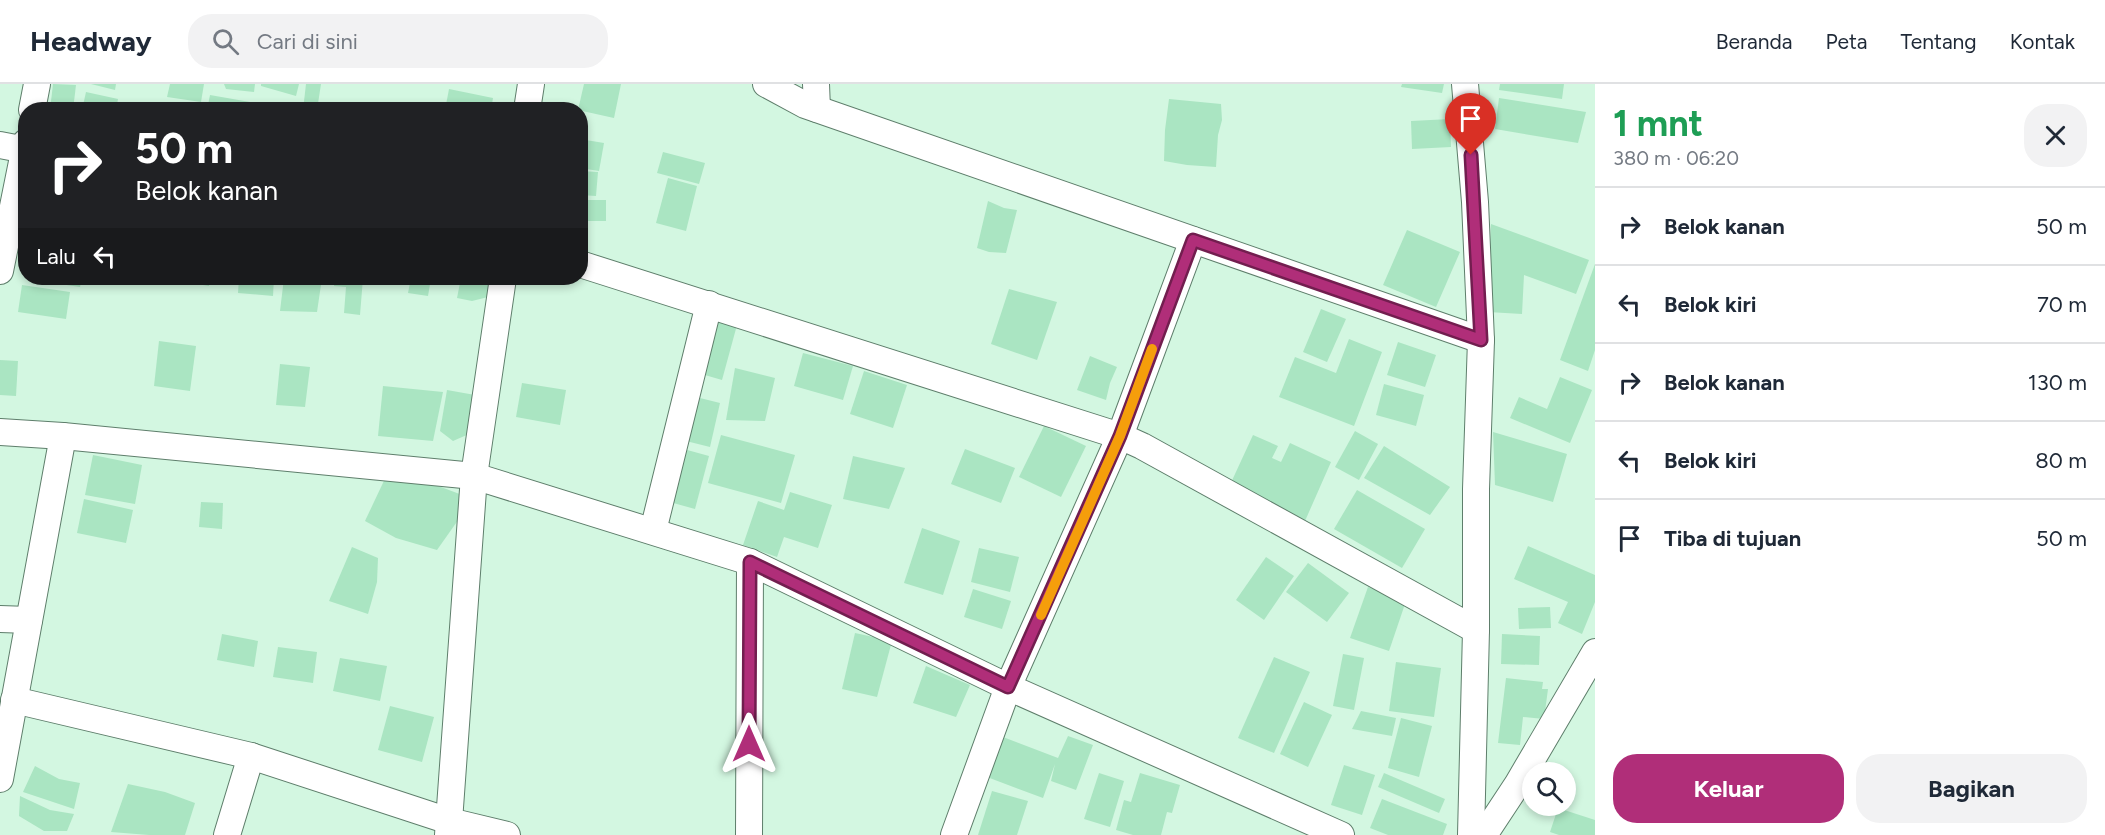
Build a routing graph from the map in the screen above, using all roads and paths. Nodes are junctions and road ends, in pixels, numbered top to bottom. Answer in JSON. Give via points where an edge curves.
{"nodes":[{"id":1,"x":38,"y":84,"type":"edge"},
{"id":2,"x":531,"y":84,"type":"edge"},
{"id":3,"x":766,"y":84,"type":"edge"},
{"id":4,"x":1465,"y":84,"type":"edge"},
{"id":5,"x":816,"y":97,"type":"edge"},
{"id":6,"x":34,"y":102,"type":"edge"},
{"id":7,"x":528,"y":102,"type":"edge"},
{"id":8,"x":18,"y":154,"type":"edge"},
{"id":9,"x":1193,"y":240,"type":"junction"},
{"id":10,"x":588,"y":266,"type":"edge"},
{"id":11,"x":0,"y":271,"type":"edge"},
{"id":12,"x":502,"y":285,"type":"edge"},
{"id":13,"x":709,"y":304,"type":"junction"},
{"id":14,"x":1481,"y":340,"type":"junction"},
{"id":15,"x":0,"y":432,"type":"edge"},
{"id":16,"x":63,"y":436,"type":"junction"},
{"id":17,"x":1120,"y":436,"type":"junction"},
{"id":18,"x":474,"y":476,"type":"junction"},
{"id":19,"x":652,"y":531,"type":"junction"},
{"id":20,"x":750,"y":562,"type":"junction"},
{"id":21,"x":0,"y":619,"type":"edge"},
{"id":22,"x":29,"y":620,"type":"junction"},
{"id":23,"x":1476,"y":630,"type":"junction"},
{"id":24,"x":1595,"y":652,"type":"edge"},
{"id":25,"x":1008,"y":687,"type":"junction"},
{"id":26,"x":14,"y":700,"type":"junction"},
{"id":27,"x":251,"y":756,"type":"junction"},
{"id":28,"x":0,"y":779,"type":"edge"},
{"id":29,"x":448,"y":828,"type":"edge"},
{"id":30,"x":227,"y":835,"type":"edge"},
{"id":31,"x":507,"y":835,"type":"edge"},
{"id":32,"x":749,"y":835,"type":"edge"},
{"id":33,"x":954,"y":835,"type":"edge"},
{"id":34,"x":1341,"y":835,"type":"edge"},
{"id":35,"x":1471,"y":835,"type":"edge"},
{"id":36,"x":1485,"y":835,"type":"edge"}],
"edges":[{"from":1,"to":6,"type":"street"},
{"from":2,"to":7,"type":"street"},
{"from":3,"to":5,"type":"street","via":[[784,95]]},
{"from":4,"to":14,"type":"street"},
{"from":5,"to":9,"type":"street"},
{"from":8,"to":11,"type":"street"},
{"from":9,"to":14,"type":"street"},
{"from":9,"to":17,"type":"street"},
{"from":10,"to":13,"type":"street"},
{"from":12,"to":18,"type":"street"},
{"from":13,"to":17,"type":"street"},
{"from":13,"to":19,"type":"street"},
{"from":14,"to":23,"type":"street"},
{"from":15,"to":16,"type":"street"},
{"from":16,"to":18,"type":"street"},
{"from":16,"to":22,"type":"street"},
{"from":17,"to":23,"type":"street"},
{"from":17,"to":25,"type":"street"},
{"from":18,"to":19,"type":"street"},
{"from":18,"to":29,"type":"street"},
{"from":19,"to":20,"type":"street"},
{"from":20,"to":25,"type":"street"},
{"from":20,"to":32,"type":"street"},
{"from":21,"to":22,"type":"street"},
{"from":22,"to":26,"type":"street"},
{"from":23,"to":35,"type":"street"},
{"from":24,"to":36,"type":"street"},
{"from":25,"to":33,"type":"street"},
{"from":25,"to":34,"type":"street"},
{"from":26,"to":27,"type":"street"},
{"from":26,"to":28,"type":"street"},
{"from":27,"to":29,"type":"street"},
{"from":27,"to":30,"type":"street"},
{"from":29,"to":31,"type":"street"}]}
